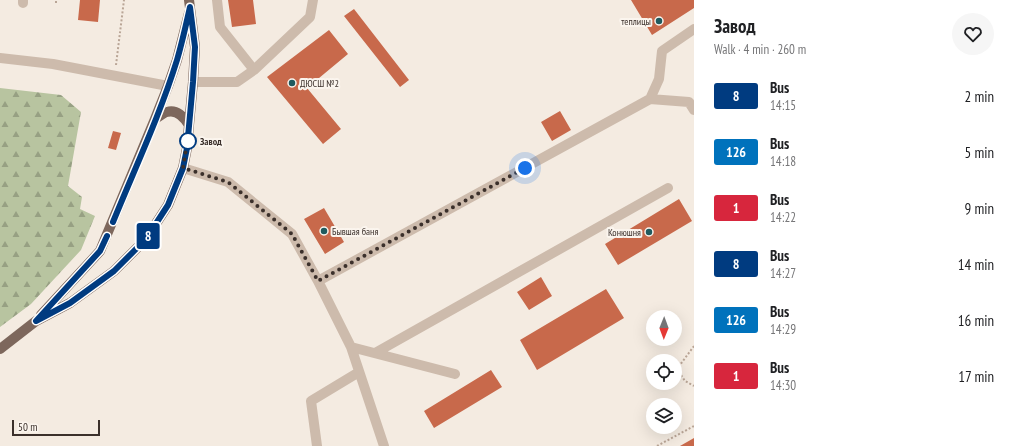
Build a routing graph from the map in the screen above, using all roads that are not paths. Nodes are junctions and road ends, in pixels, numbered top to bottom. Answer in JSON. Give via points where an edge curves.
{"nodes":[{"id":1,"x":217,"y":0,"type":"edge"},
{"id":2,"x":313,"y":0,"type":"edge"},
{"id":3,"x":190,"y":3,"type":"edge"},
{"id":4,"x":694,"y":29,"type":"edge"},
{"id":5,"x":0,"y":58,"type":"edge"},
{"id":6,"x":254,"y":70,"type":"junction"},
{"id":7,"x":193,"y":82,"type":"junction"},
{"id":8,"x":168,"y":86,"type":"junction"},
{"id":9,"x":650,"y":99,"type":"junction"},
{"id":10,"x":694,"y":110,"type":"edge"},
{"id":11,"x":155,"y":119,"type":"junction"},
{"id":12,"x":189,"y":125,"type":"junction"},
{"id":13,"x":183,"y":168,"type":"junction"},
{"id":14,"x":668,"y":188,"type":"dead end"},
{"id":15,"x":318,"y":281,"type":"junction"},
{"id":16,"x":36,"y":321,"type":"junction"},
{"id":17,"x":351,"y":347,"type":"junction"},
{"id":18,"x":0,"y":349,"type":"edge"},
{"id":19,"x":375,"y":353,"type":"junction"},
{"id":20,"x":359,"y":372,"type":"junction"},
{"id":21,"x":455,"y":374,"type":"dead end"},
{"id":22,"x":317,"y":446,"type":"edge"},
{"id":23,"x":384,"y":446,"type":"edge"}],
"edges":[{"from":1,"to":6,"type":"street","via":[[220,27]]},
{"from":2,"to":6,"type":"street","via":[[310,17]]},
{"from":3,"to":7,"type":"main road","via":[[195,47]]},
{"from":3,"to":8,"type":"main road","via":[[177,60]]},
{"from":4,"to":9,"type":"street","via":[[662,51],[658,79]]},
{"from":5,"to":8,"type":"street","via":[[53,64]]},
{"from":6,"to":7,"type":"street","via":[[237,82]]},
{"from":7,"to":12,"type":"main road"},
{"from":8,"to":11,"type":"main road"},
{"from":9,"to":10,"type":"street","via":[[689,102]]},
{"from":9,"to":15,"type":"street"},
{"from":11,"to":12,"type":"main road","via":[[167,112],[175,112],[183,116]]},
{"from":11,"to":16,"type":"main road","via":[[100,251]]},
{"from":12,"to":13,"type":"main road"},
{"from":13,"to":15,"type":"street","via":[[228,182],[292,234]]},
{"from":13,"to":16,"type":"main road","via":[[168,205],[146,239],[114,271],[70,303]]},
{"from":14,"to":19,"type":"street"},
{"from":15,"to":17,"type":"street"},
{"from":16,"to":18,"type":"main road"},
{"from":17,"to":19,"type":"street"},
{"from":17,"to":20,"type":"street"},
{"from":19,"to":21,"type":"street"},
{"from":20,"to":22,"type":"street","via":[[311,401]]},
{"from":20,"to":23,"type":"street"}]}
